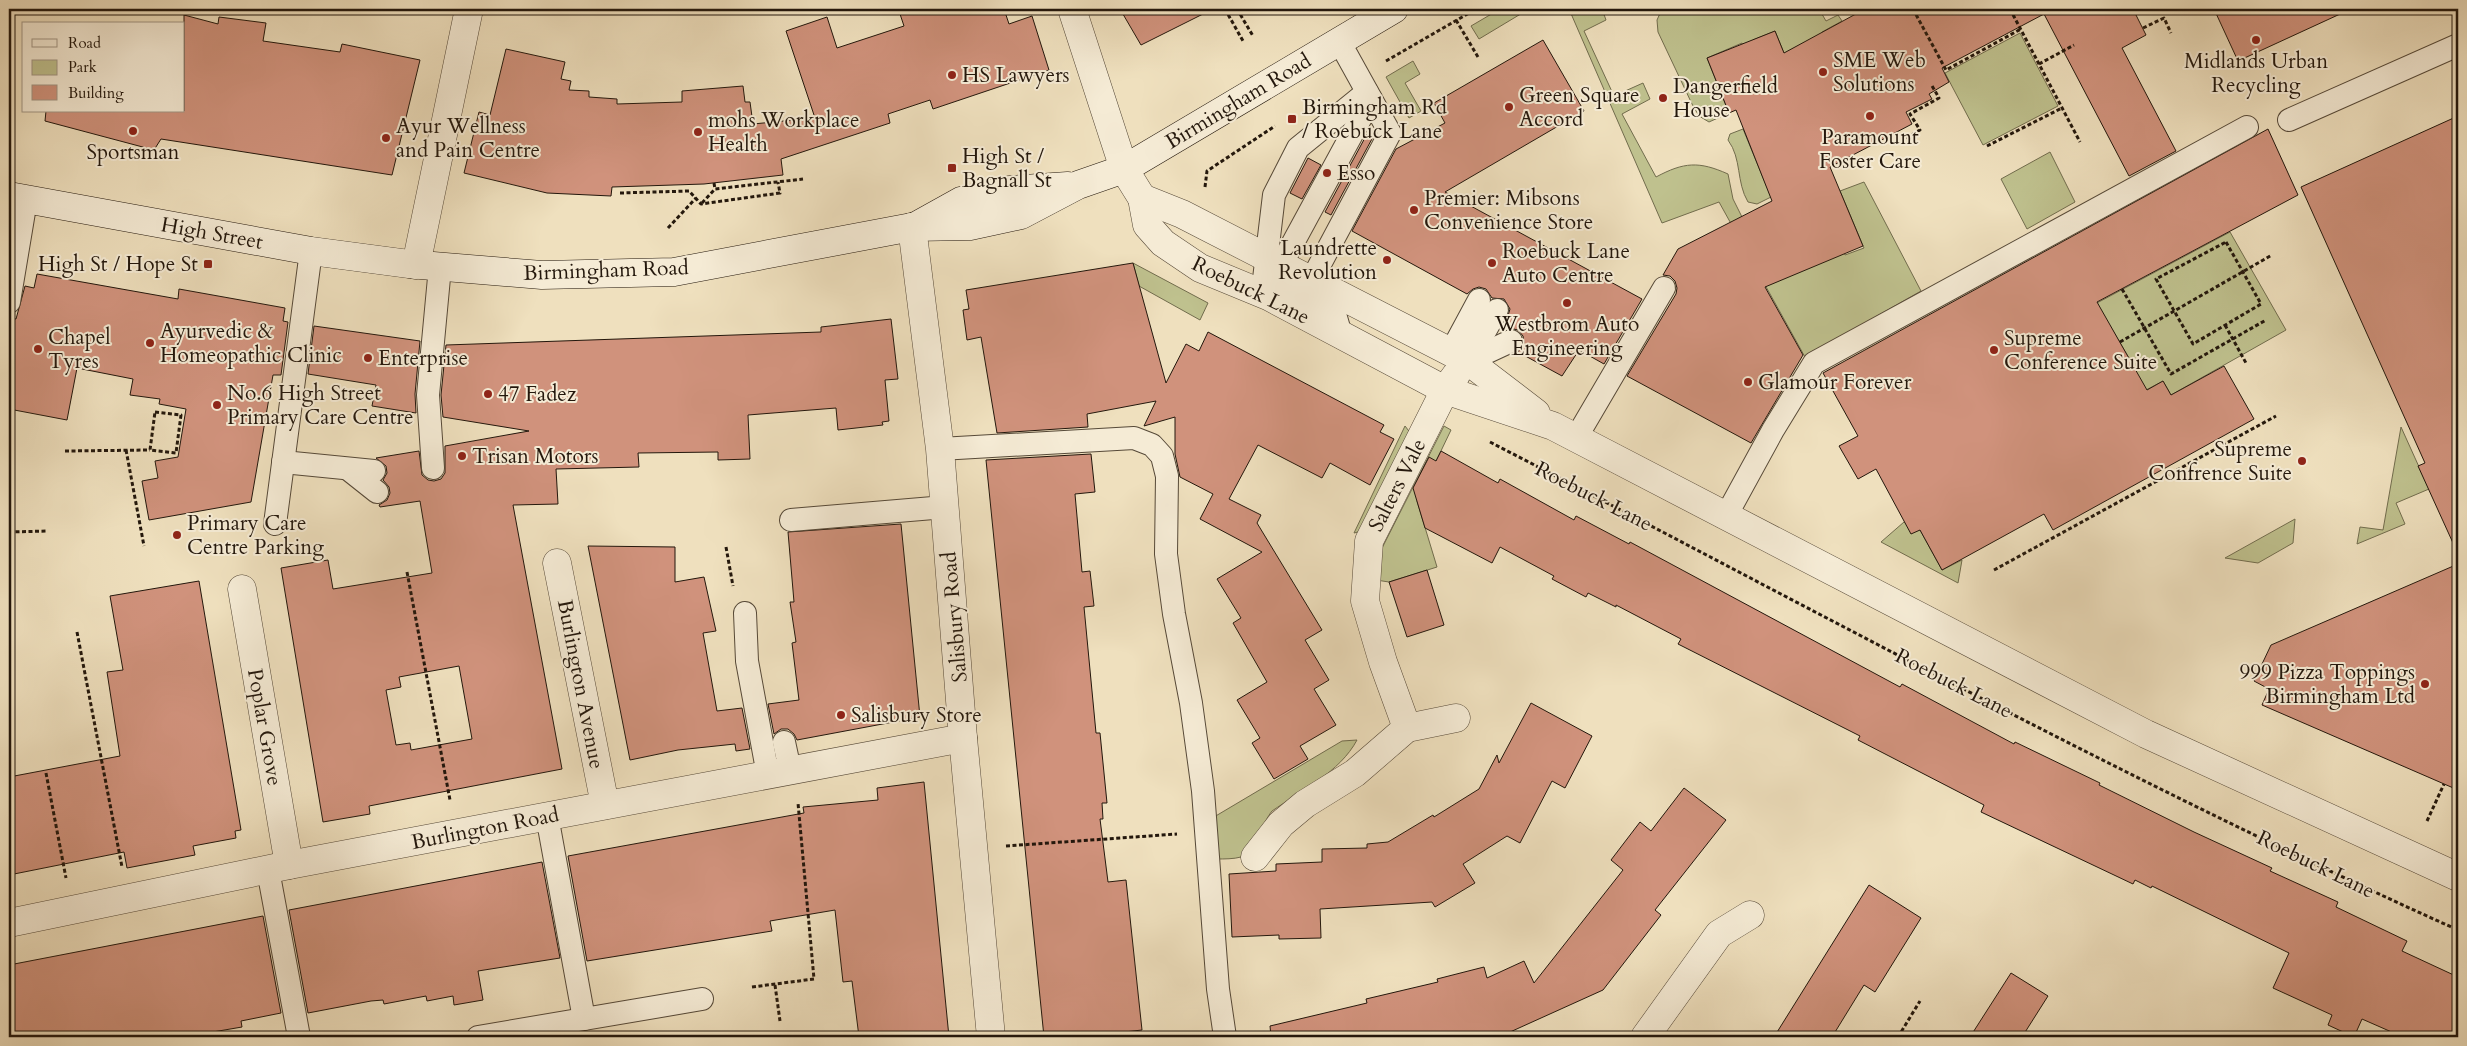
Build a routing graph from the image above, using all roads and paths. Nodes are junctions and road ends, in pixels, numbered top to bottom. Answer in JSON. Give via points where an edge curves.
{"nodes":[{"id":1,"x":469,"y":9,"type":"edge"},
{"id":2,"x":1072,"y":9,"type":"edge"},
{"id":3,"x":1225,"y":9,"type":"edge"},
{"id":4,"x":1237,"y":9,"type":"edge"},
{"id":5,"x":1394,"y":9,"type":"edge"},
{"id":6,"x":1913,"y":9,"type":"edge"},
{"id":7,"x":2010,"y":9,"type":"edge"},
{"id":8,"x":2022,"y":9,"type":"edge"},
{"id":9,"x":2013,"y":13,"type":"junction"},
{"id":10,"x":1456,"y":20,"type":"dead end"},
{"id":11,"x":2143,"y":28,"type":"dead end"},
{"id":12,"x":2021,"y":29,"type":"junction"},
{"id":13,"x":2172,"y":33,"type":"dead end"},
{"id":14,"x":1253,"y":36,"type":"dead end"},
{"id":15,"x":1243,"y":41,"type":"dead end"},
{"id":16,"x":1339,"y":41,"type":"junction"},
{"id":17,"x":2074,"y":45,"type":"dead end"},
{"id":18,"x":2458,"y":45,"type":"edge"},
{"id":19,"x":1478,"y":57,"type":"dead end"},
{"id":20,"x":2039,"y":64,"type":"junction"},
{"id":21,"x":1931,"y":84,"type":"dead end"},
{"id":22,"x":1369,"y":96,"type":"junction"},
{"id":23,"x":2062,"y":108,"type":"junction"},
{"id":24,"x":2290,"y":120,"type":"dead end"},
{"id":25,"x":2247,"y":127,"type":"dead end"},
{"id":26,"x":1906,"y":138,"type":"dead end"},
{"id":27,"x":2080,"y":142,"type":"dead end"},
{"id":28,"x":1987,"y":146,"type":"dead end"},
{"id":29,"x":1124,"y":168,"type":"junction"},
{"id":30,"x":804,"y":179,"type":"dead end"},
{"id":31,"x":778,"y":182,"type":"junction"},
{"id":32,"x":714,"y":183,"type":"dead end"},
{"id":33,"x":715,"y":189,"type":"junction"},
{"id":34,"x":620,"y":193,"type":"dead end"},
{"id":35,"x":17,"y":198,"type":"edge"},
{"id":36,"x":696,"y":198,"type":"junction"},
{"id":37,"x":1142,"y":198,"type":"junction"},
{"id":38,"x":702,"y":204,"type":"junction"},
{"id":39,"x":668,"y":228,"type":"dead end"},
{"id":40,"x":912,"y":228,"type":"junction"},
{"id":41,"x":311,"y":251,"type":"junction"},
{"id":42,"x":2272,"y":255,"type":"dead end"},
{"id":43,"x":1273,"y":262,"type":"junction"},
{"id":44,"x":428,"y":266,"type":"junction"},
{"id":45,"x":2243,"y":272,"type":"junction"},
{"id":46,"x":1311,"y":281,"type":"junction"},
{"id":47,"x":1664,"y":288,"type":"dead end"},
{"id":48,"x":2122,"y":289,"type":"dead end"},
{"id":49,"x":9,"y":302,"type":"edge"},
{"id":50,"x":1488,"y":305,"type":"dead end"},
{"id":51,"x":2174,"y":311,"type":"junction"},
{"id":52,"x":2266,"y":320,"type":"dead end"},
{"id":53,"x":2225,"y":325,"type":"junction"},
{"id":54,"x":2145,"y":328,"type":"junction"},
{"id":55,"x":1408,"y":331,"type":"junction"},
{"id":56,"x":1341,"y":335,"type":"junction"},
{"id":57,"x":2233,"y":339,"type":"junction"},
{"id":58,"x":1511,"y":341,"type":"dead end"},
{"id":59,"x":2120,"y":342,"type":"dead end"},
{"id":60,"x":1459,"y":356,"type":"junction"},
{"id":61,"x":2246,"y":363,"type":"dead end"},
{"id":62,"x":1445,"y":390,"type":"junction"},
{"id":63,"x":2276,"y":416,"type":"dead end"},
{"id":64,"x":1565,"y":432,"type":"junction"},
{"id":65,"x":1481,"y":438,"type":"dead end"},
{"id":66,"x":940,"y":449,"type":"junction"},
{"id":67,"x":126,"y":450,"type":"junction"},
{"id":68,"x":150,"y":450,"type":"junction"},
{"id":69,"x":64,"y":451,"type":"dead end"},
{"id":70,"x":283,"y":462,"type":"junction"},
{"id":71,"x":433,"y":468,"type":"dead end"},
{"id":72,"x":376,"y":482,"type":"dead end"},
{"id":73,"x":945,"y":507,"type":"junction"},
{"id":74,"x":1726,"y":516,"type":"junction"},
{"id":75,"x":791,"y":520,"type":"dead end"},
{"id":76,"x":275,"y":524,"type":"dead end"},
{"id":77,"x":47,"y":531,"type":"dead end"},
{"id":78,"x":9,"y":532,"type":"edge"},
{"id":79,"x":144,"y":546,"type":"dead end"},
{"id":80,"x":726,"y":547,"type":"dead end"},
{"id":81,"x":557,"y":563,"type":"dead end"},
{"id":82,"x":1994,"y":570,"type":"dead end"},
{"id":83,"x":408,"y":572,"type":"dead end"},
{"id":84,"x":242,"y":589,"type":"dead end"},
{"id":85,"x":745,"y":613,"type":"joint"},
{"id":86,"x":77,"y":632,"type":"dead end"},
{"id":87,"x":1456,"y":718,"type":"dead end"},
{"id":88,"x":1407,"y":728,"type":"junction"},
{"id":89,"x":963,"y":738,"type":"junction"},
{"id":90,"x":784,"y":742,"type":"dead end"},
{"id":91,"x":779,"y":772,"type":"junction"},
{"id":92,"x":46,"y":773,"type":"dead end"},
{"id":93,"x":2444,"y":784,"type":"dead end"},
{"id":94,"x":797,"y":797,"type":"dead end"},
{"id":95,"x":450,"y":802,"type":"dead end"},
{"id":96,"x":605,"y":805,"type":"junction"},
{"id":97,"x":548,"y":816,"type":"junction"},
{"id":98,"x":2427,"y":822,"type":"dead end"},
{"id":99,"x":1206,"y":832,"type":"junction"},
{"id":100,"x":998,"y":846,"type":"dead end"},
{"id":101,"x":1255,"y":857,"type":"dead end"},
{"id":102,"x":279,"y":868,"type":"junction"},
{"id":103,"x":123,"y":872,"type":"dead end"},
{"id":104,"x":2458,"y":877,"type":"edge"},
{"id":105,"x":67,"y":883,"type":"dead end"},
{"id":106,"x":1750,"y":915,"type":"dead end"},
{"id":107,"x":9,"y":923,"type":"edge"},
{"id":108,"x":2458,"y":930,"type":"edge"},
{"id":109,"x":775,"y":984,"type":"junction"},
{"id":110,"x":752,"y":987,"type":"dead end"},
{"id":111,"x":702,"y":999,"type":"dead end"},
{"id":112,"x":1920,"y":1001,"type":"dead end"},
{"id":113,"x":584,"y":1019,"type":"junction"},
{"id":114,"x":780,"y":1021,"type":"dead end"},
{"id":115,"x":299,"y":1037,"type":"edge"},
{"id":116,"x":478,"y":1037,"type":"edge"},
{"id":117,"x":991,"y":1037,"type":"edge"},
{"id":118,"x":1225,"y":1037,"type":"edge"},
{"id":119,"x":1645,"y":1037,"type":"edge"},
{"id":120,"x":1898,"y":1037,"type":"edge"}],
"edges":[{"from":1,"to":44,"type":"street"},
{"from":2,"to":29,"type":"street","name":"Roebuck Lane"},
{"from":3,"to":15,"type":"path"},
{"from":4,"to":14,"type":"path"},
{"from":5,"to":16,"type":"street","name":"Birmingham Road"},
{"from":6,"to":12,"type":"path","via":[[1946,70]]},
{"from":7,"to":9,"type":"path"},
{"from":8,"to":9,"type":"path"},
{"from":9,"to":12,"type":"path"},
{"from":10,"to":19,"type":"path"},
{"from":11,"to":13,"type":"path","via":[[2164,18]]},
{"from":12,"to":20,"type":"path"},
{"from":16,"to":22,"type":"lane"},
{"from":16,"to":29,"type":"street","name":"Birmingham Road"},
{"from":17,"to":20,"type":"path"},
{"from":18,"to":24,"type":"lane"},
{"from":20,"to":23,"type":"path"},
{"from":21,"to":26,"type":"path","via":[[1939,98],[1910,114],[1920,130]]},
{"from":22,"to":43,"type":"lane"},
{"from":22,"to":43,"type":"lane","via":[[1298,148],[1274,196]]},
{"from":22,"to":46,"type":"lane","via":[[1390,133]]},
{"from":23,"to":27,"type":"path"},
{"from":23,"to":28,"type":"path"},
{"from":25,"to":74,"type":"lane","via":[[1814,364]]},
{"from":29,"to":37,"type":"street","name":"Roebuck Lane"},
{"from":29,"to":40,"type":"street","name":"Birmingham Road","via":[[1078,185],[1021,215],[970,226]]},
{"from":30,"to":31,"type":"path"},
{"from":31,"to":33,"type":"path"},
{"from":31,"to":38,"type":"path","via":[[780,192]]},
{"from":32,"to":33,"type":"path"},
{"from":33,"to":38,"type":"path"},
{"from":34,"to":36,"type":"path","via":[[689,190]]},
{"from":35,"to":41,"type":"street","name":"High Street"},
{"from":35,"to":49,"type":"lane"},
{"from":36,"to":38,"type":"path"},
{"from":36,"to":39,"type":"path"},
{"from":37,"to":43,"type":"street","name":"Roebuck Lane","via":[[1182,214]]},
{"from":37,"to":56,"type":"street","name":"Roebuck Lane","via":[[1147,225],[1163,243],[1200,268],[1268,296]]},
{"from":40,"to":44,"type":"street","name":"Birmingham Road","via":[[674,272],[542,275]]},
{"from":40,"to":66,"type":"street","name":"Salisbury Road"},
{"from":41,"to":44,"type":"street","name":"High Street"},
{"from":41,"to":70,"type":"lane"},
{"from":42,"to":45,"type":"path"},
{"from":43,"to":46,"type":"street","name":"Roebuck Lane"},
{"from":43,"to":56,"type":"lane","via":[[1264,279],[1335,314]]},
{"from":44,"to":71,"type":"lane","via":[[428,395]]},
{"from":45,"to":51,"type":"path"},
{"from":45,"to":51,"type":"path","via":[[2226,242],[2156,279]]},
{"from":45,"to":53,"type":"path","via":[[2261,304]]},
{"from":46,"to":55,"type":"street","name":"Roebuck Lane"},
{"from":47,"to":64,"type":"lane"},
{"from":48,"to":54,"type":"path"},
{"from":50,"to":60,"type":"lane"},
{"from":51,"to":53,"type":"path","via":[[2193,344]]},
{"from":51,"to":54,"type":"path"},
{"from":52,"to":57,"type":"path"},
{"from":53,"to":57,"type":"path"},
{"from":54,"to":57,"type":"path","via":[[2171,374]]},
{"from":54,"to":59,"type":"path"},
{"from":55,"to":60,"type":"street","name":"Roebuck Lane"},
{"from":55,"to":62,"type":"street","via":[[1410,352],[1444,371]]},
{"from":56,"to":62,"type":"street","name":"Roebuck Lane"},
{"from":57,"to":61,"type":"path"},
{"from":58,"to":60,"type":"lane"},
{"from":60,"to":62,"type":"street","name":"Salters Vale"},
{"from":60,"to":64,"type":"street","name":"Roebuck Lane"},
{"from":62,"to":64,"type":"street","name":"Roebuck Lane"},
{"from":62,"to":88,"type":"street","name":"Salters Vale","via":[[1369,541],[1365,601]]},
{"from":63,"to":82,"type":"path"},
{"from":64,"to":74,"type":"street","name":"Roebuck Lane"},
{"from":65,"to":108,"type":"path","name":"Roebuck Lane","via":[[2146,782]]},
{"from":66,"to":73,"type":"street","name":"Salisbury Road"},
{"from":66,"to":99,"type":"lane","via":[[1134,438],[1152,444],[1162,456],[1167,476],[1166,554],[1191,703]]},
{"from":67,"to":68,"type":"path"},
{"from":67,"to":69,"type":"path"},
{"from":67,"to":79,"type":"path"},
{"from":68,"to":68,"type":"path","via":[[176,453],[181,415],[155,412]]},
{"from":70,"to":72,"type":"lane","via":[[348,469]]},
{"from":70,"to":76,"type":"lane"},
{"from":73,"to":75,"type":"lane"},
{"from":73,"to":89,"type":"street","name":"Salisbury Road"},
{"from":74,"to":104,"type":"street","name":"Roebuck Lane","via":[[2146,734]]},
{"from":77,"to":78,"type":"path"},
{"from":80,"to":85,"type":"path","via":[[737,608]]},
{"from":81,"to":96,"type":"street","name":"Burlington Avenue"},
{"from":83,"to":95,"type":"path"},
{"from":84,"to":102,"type":"street","name":"Poplar Grove"},
{"from":85,"to":91,"type":"lane","via":[[747,661]]},
{"from":86,"to":103,"type":"path"},
{"from":87,"to":88,"type":"street"},
{"from":88,"to":101,"type":"street","via":[[1355,773],[1305,804],[1281,824]]},
{"from":89,"to":91,"type":"street","name":"Burlington Road"},
{"from":89,"to":117,"type":"street","name":"Salisbury Road"},
{"from":90,"to":91,"type":"lane"},
{"from":91,"to":96,"type":"street","name":"Burlington Road"},
{"from":92,"to":105,"type":"path"},
{"from":93,"to":98,"type":"path"},
{"from":94,"to":109,"type":"path","via":[[814,979]]},
{"from":96,"to":97,"type":"street","name":"Burlington Road"},
{"from":97,"to":102,"type":"street","name":"Burlington Road"},
{"from":97,"to":113,"type":"lane"},
{"from":99,"to":100,"type":"path"},
{"from":99,"to":118,"type":"lane"},
{"from":102,"to":107,"type":"street","name":"Burlington Road"},
{"from":102,"to":115,"type":"lane"},
{"from":106,"to":119,"type":"street","via":[[1719,934]]},
{"from":109,"to":110,"type":"path"},
{"from":109,"to":114,"type":"path"},
{"from":111,"to":113,"type":"lane"},
{"from":112,"to":120,"type":"path"},
{"from":113,"to":116,"type":"lane"}]}
